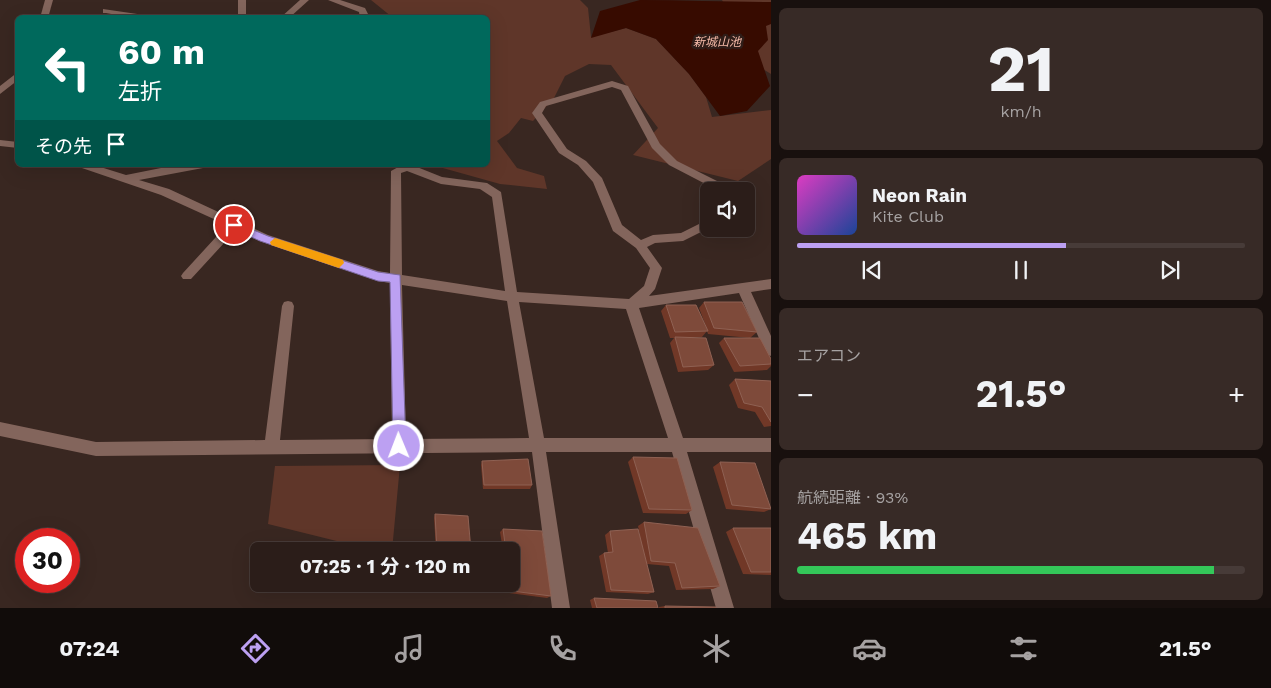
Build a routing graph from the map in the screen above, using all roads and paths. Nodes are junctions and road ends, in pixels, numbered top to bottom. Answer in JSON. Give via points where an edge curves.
{"nodes":[{"id":1,"x":49,"y":0,"type":"edge"},
{"id":2,"x":110,"y":0,"type":"edge"},
{"id":3,"x":242,"y":0,"type":"edge"},
{"id":4,"x":305,"y":0,"type":"edge"},
{"id":5,"x":332,"y":0,"type":"edge"},
{"id":6,"x":104,"y":14,"type":"edge"},
{"id":7,"x":45,"y":15,"type":"edge"},
{"id":8,"x":242,"y":15,"type":"edge"},
{"id":9,"x":288,"y":15,"type":"edge"},
{"id":10,"x":364,"y":15,"type":"edge"},
{"id":11,"x":15,"y":78,"type":"edge"},
{"id":12,"x":0,"y":91,"type":"edge"},
{"id":13,"x":0,"y":142,"type":"edge"},
{"id":14,"x":15,"y":144,"type":"edge"},
{"id":15,"x":89,"y":167,"type":"edge"},
{"id":16,"x":183,"y":167,"type":"edge"},
{"id":17,"x":124,"y":179,"type":"junction"},
{"id":18,"x":710,"y":182,"type":"edge"},
{"id":19,"x":234,"y":225,"type":"junction"},
{"id":20,"x":700,"y":228,"type":"edge"},
{"id":21,"x":640,"y":245,"type":"junction"},
{"id":22,"x":187,"y":276,"type":"dead end"},
{"id":23,"x":396,"y":278,"type":"junction"},
{"id":24,"x":771,"y":284,"type":"edge"},
{"id":25,"x":743,"y":288,"type":"junction"},
{"id":26,"x":512,"y":297,"type":"junction"},
{"id":27,"x":631,"y":304,"type":"junction"},
{"id":28,"x":288,"y":306,"type":"dead end"},
{"id":29,"x":771,"y":350,"type":"edge"},
{"id":30,"x":0,"y":429,"type":"edge"},
{"id":31,"x":538,"y":445,"type":"junction"},
{"id":32,"x":399,"y":446,"type":"junction"},
{"id":33,"x":678,"y":446,"type":"junction"},
{"id":34,"x":771,"y":446,"type":"edge"},
{"id":35,"x":272,"y":447,"type":"junction"},
{"id":36,"x":561,"y":608,"type":"edge"},
{"id":37,"x":725,"y":608,"type":"edge"}],
"edges":[{"from":1,"to":7,"type":"street"},
{"from":2,"to":6,"type":"street"},
{"from":3,"to":8,"type":"street"},
{"from":4,"to":9,"type":"street"},
{"from":5,"to":10,"type":"street","via":[[362,10]]},
{"from":11,"to":12,"type":"street"},
{"from":13,"to":14,"type":"street"},
{"from":15,"to":17,"type":"street"},
{"from":16,"to":17,"type":"street"},
{"from":17,"to":19,"type":"street","via":[[165,192]]},
{"from":18,"to":21,"type":"street","via":[[673,163],[656,146],[625,88],[612,84],[543,104],[537,113],[563,151],[582,163],[598,181],[617,228]]},
{"from":19,"to":22,"type":"street"},
{"from":19,"to":23,"type":"street","via":[[378,276]]},
{"from":20,"to":21,"type":"street","via":[[683,237],[653,239]]},
{"from":21,"to":27,"type":"street","via":[[656,268],[649,289]]},
{"from":23,"to":26,"type":"street"},
{"from":23,"to":26,"type":"street","via":[[396,171],[407,167],[441,180],[483,186],[497,195]]},
{"from":23,"to":32,"type":"street"},
{"from":24,"to":25,"type":"street"},
{"from":25,"to":27,"type":"street"},
{"from":25,"to":29,"type":"street"},
{"from":26,"to":27,"type":"street"},
{"from":26,"to":31,"type":"street"},
{"from":27,"to":33,"type":"street"},
{"from":28,"to":35,"type":"street"},
{"from":30,"to":35,"type":"street","via":[[96,449]]},
{"from":31,"to":32,"type":"street"},
{"from":31,"to":33,"type":"street"},
{"from":31,"to":36,"type":"street"},
{"from":32,"to":35,"type":"street"},
{"from":33,"to":34,"type":"street"},
{"from":33,"to":37,"type":"street"}]}
